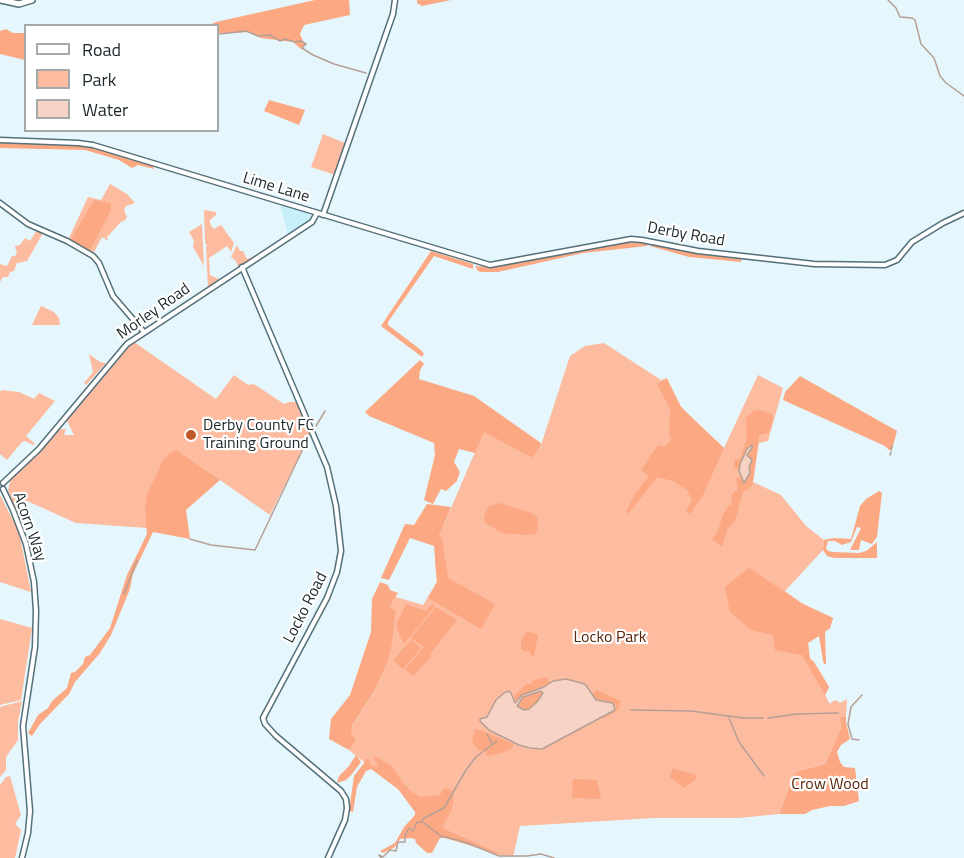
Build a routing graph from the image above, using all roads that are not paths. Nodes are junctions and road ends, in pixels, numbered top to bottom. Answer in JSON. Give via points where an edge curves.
{"nodes":[{"id":1,"x":1,"y":0,"type":"edge"},
{"id":2,"x":32,"y":0,"type":"edge"},
{"id":3,"x":395,"y":0,"type":"edge"},
{"id":4,"x":0,"y":140,"type":"edge"},
{"id":5,"x":0,"y":203,"type":"edge"},
{"id":6,"x":317,"y":213,"type":"junction"},
{"id":7,"x":964,"y":213,"type":"edge"},
{"id":8,"x":323,"y":215,"type":"junction"},
{"id":9,"x":242,"y":267,"type":"junction"},
{"id":10,"x":144,"y":332,"type":"junction"},
{"id":11,"x":1,"y":482,"type":"edge"},
{"id":12,"x":1,"y":489,"type":"edge"},
{"id":13,"x":22,"y":858,"type":"edge"},
{"id":14,"x":328,"y":858,"type":"edge"}],
"edges":[{"from":1,"to":2,"type":"main road","via":[[19,4]]},
{"from":3,"to":8,"type":"street","name":"Lime Lane"},
{"from":4,"to":6,"type":"street","name":"Lime Lane","via":[[93,146]]},
{"from":5,"to":10,"type":"street","via":[[28,225],[93,256],[113,296]]},
{"from":6,"to":8,"type":"street","name":"Lime Lane"},
{"from":6,"to":9,"type":"street","name":"Morley Road","via":[[312,222]]},
{"from":7,"to":8,"type":"street","name":"Derby Road","via":[[912,242],[894,262],[879,265],[814,264],[631,239],[490,265]]},
{"from":9,"to":10,"type":"street","name":"Morley Road"},
{"from":9,"to":14,"type":"street","name":"Locko Road","via":[[327,467],[337,514],[341,551],[338,572],[263,718],[267,728],[346,799],[345,820]]},
{"from":10,"to":11,"type":"street","name":"Morley Road","via":[[123,348],[39,449]]},
{"from":11,"to":12,"type":"street"},
{"from":12,"to":13,"type":"street","name":"Acorn Way","via":[[26,544],[35,597],[35,647],[23,715],[30,811]]}]}
